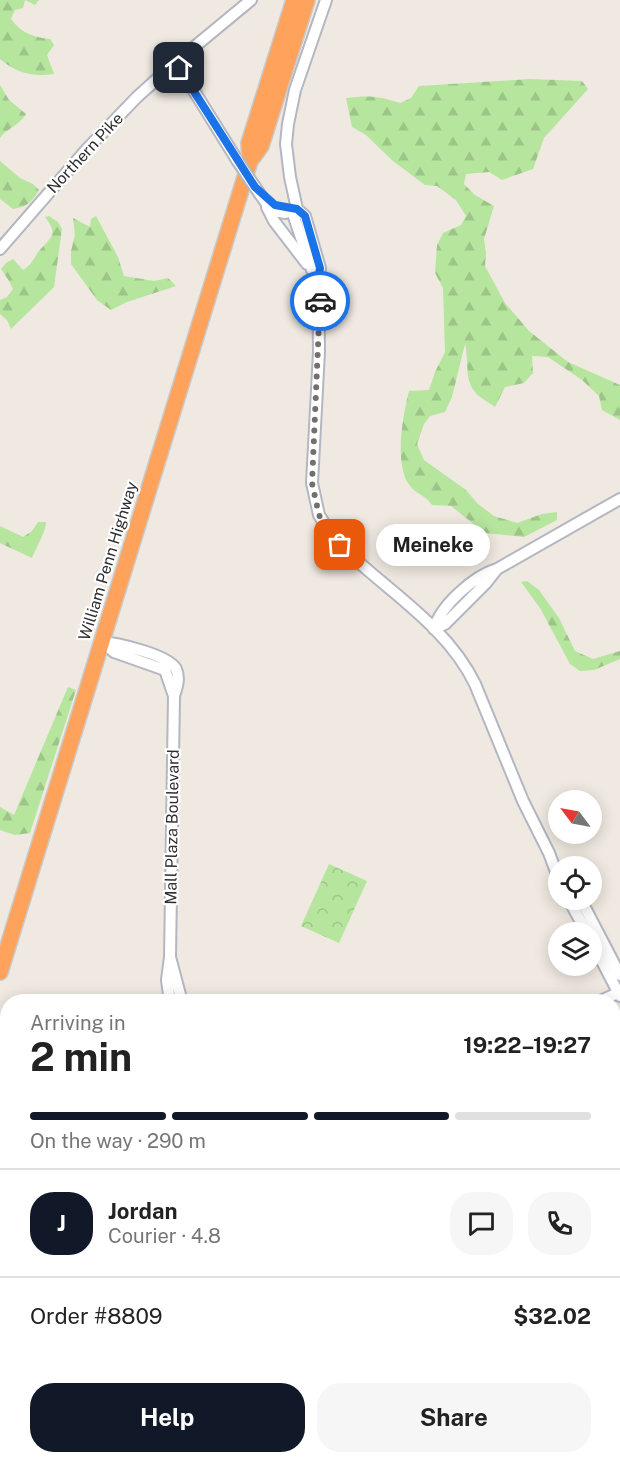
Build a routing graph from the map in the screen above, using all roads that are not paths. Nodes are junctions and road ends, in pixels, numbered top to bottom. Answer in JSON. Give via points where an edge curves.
{"nodes":[{"id":1,"x":294,"y":0,"type":"edge"},
{"id":2,"x":307,"y":0,"type":"edge"},
{"id":3,"x":326,"y":0,"type":"edge"},
{"id":4,"x":251,"y":1,"type":"edge"},
{"id":5,"x":176,"y":62,"type":"junction"},
{"id":6,"x":243,"y":160,"type":"junction"},
{"id":7,"x":255,"y":187,"type":"junction"},
{"id":8,"x":267,"y":207,"type":"junction"},
{"id":9,"x":297,"y":209,"type":"junction"},
{"id":10,"x":0,"y":249,"type":"edge"},
{"id":11,"x":312,"y":270,"type":"junction"},
{"id":12,"x":318,"y":281,"type":"junction"},
{"id":13,"x":620,"y":499,"type":"edge"},
{"id":14,"x":434,"y":629,"type":"junction"},
{"id":15,"x":102,"y":642,"type":"junction"},
{"id":16,"x":549,"y":853,"type":"junction"},
{"id":17,"x":550,"y":856,"type":"edge"},
{"id":18,"x":552,"y":856,"type":"edge"},
{"id":19,"x":586,"y":910,"type":"edge"},
{"id":20,"x":170,"y":957,"type":"junction"},
{"id":21,"x":602,"y":961,"type":"edge"},
{"id":22,"x":0,"y":972,"type":"edge"},
{"id":23,"x":620,"y":975,"type":"edge"},
{"id":24,"x":619,"y":993,"type":"edge"},
{"id":25,"x":169,"y":994,"type":"edge"},
{"id":26,"x":180,"y":994,"type":"edge"}],
"edges":[{"from":1,"to":6,"type":"highway","name":"William Penn Highway"},
{"from":2,"to":6,"type":"highway","name":"William Penn Highway","via":[[261,146]]},
{"from":3,"to":9,"type":"main road","via":[[295,90],[288,124],[288,166]]},
{"from":4,"to":5,"type":"main road","name":"Northern Pike"},
{"from":5,"to":6,"type":"main road"},
{"from":5,"to":10,"type":"main road","name":"Northern Pike","via":[[92,144]]},
{"from":6,"to":7,"type":"main road","bridge":true},
{"from":6,"to":15,"type":"highway","name":"William Penn Highway"},
{"from":7,"to":8,"type":"main road"},
{"from":7,"to":9,"type":"main road","via":[[275,205]]},
{"from":8,"to":9,"type":"main road","via":[[282,213]]},
{"from":8,"to":11,"type":"main road"},
{"from":9,"to":11,"type":"main road","via":[[294,217]]},
{"from":9,"to":12,"type":"main road","via":[[305,216],[314,244],[320,268]]},
{"from":11,"to":12,"type":"main road"},
{"from":12,"to":14,"type":"main road","via":[[319,352],[312,475],[317,509],[340,545]]},
{"from":13,"to":14,"type":"main road","via":[[480,576],[437,617]]},
{"from":14,"to":16,"type":"main road","via":[[471,675]]},
{"from":15,"to":20,"type":"main road","name":"Mall Plaza Boulevard","via":[[114,652],[165,670],[174,696]]},
{"from":15,"to":22,"type":"highway","name":"William Penn Highway"},
{"from":16,"to":17,"type":"main road"},
{"from":16,"to":18,"type":"main road"},
{"from":19,"to":23,"type":"main road"},
{"from":20,"to":25,"type":"main road","name":"Mall Plaza Boulevard"},
{"from":20,"to":26,"type":"main road","name":"Mall Plaza Boulevard"},
{"from":21,"to":24,"type":"main road"}]}
